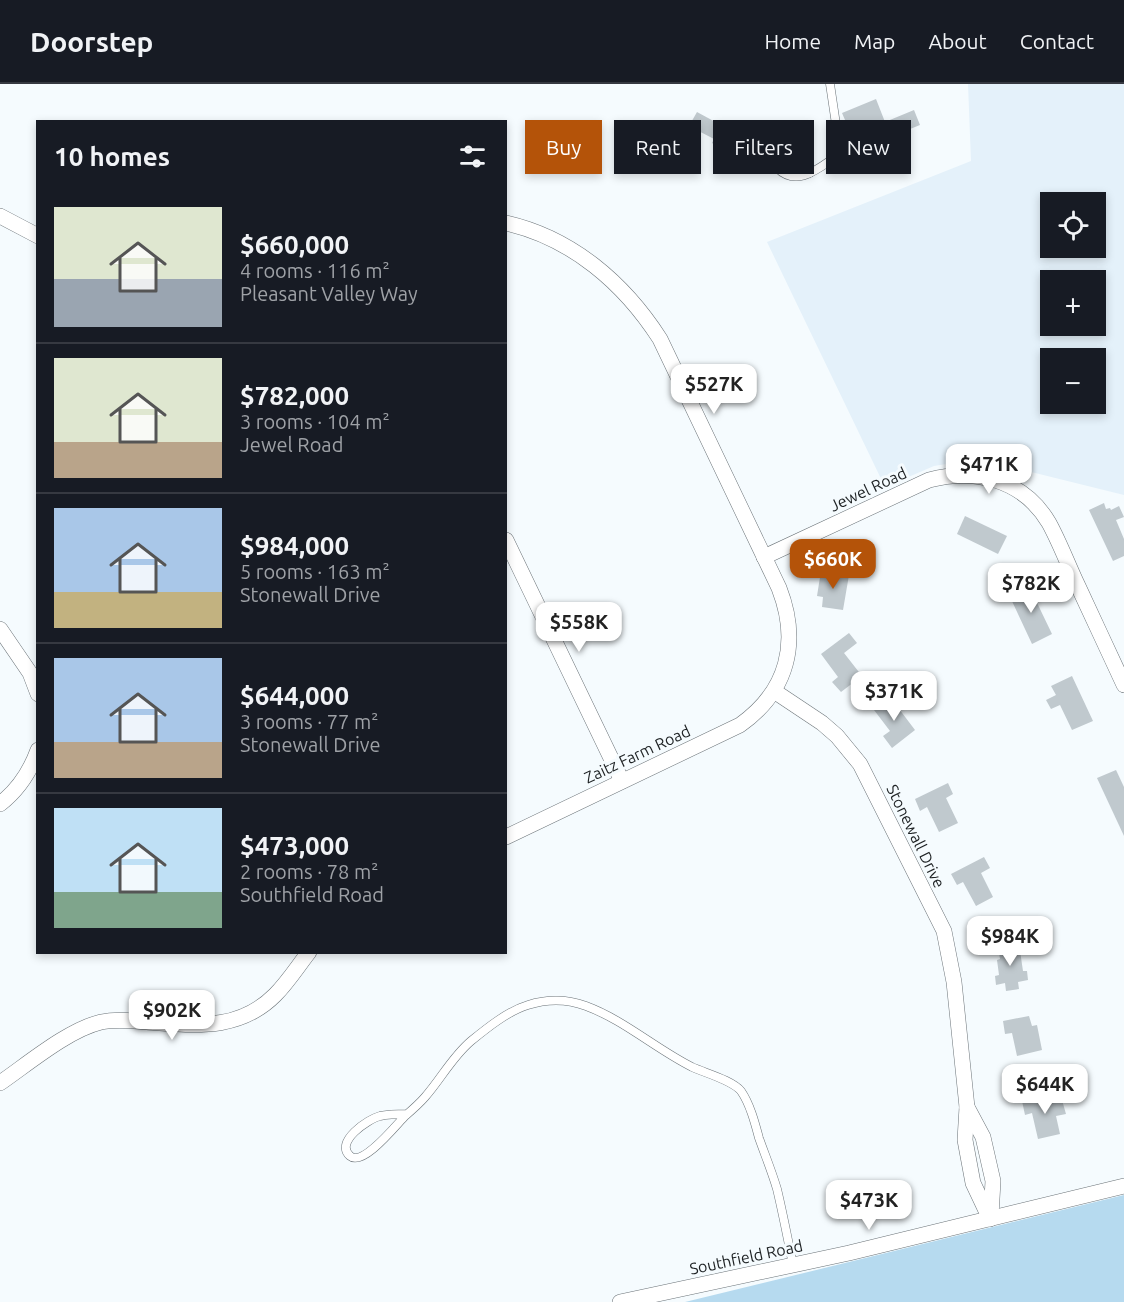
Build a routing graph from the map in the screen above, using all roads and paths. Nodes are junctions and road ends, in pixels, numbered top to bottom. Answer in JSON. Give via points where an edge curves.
{"nodes":[{"id":1,"x":830,"y":84,"type":"edge"},
{"id":2,"x":814,"y":171,"type":"edge"},
{"id":3,"x":784,"y":174,"type":"edge"},
{"id":4,"x":806,"y":174,"type":"edge"},
{"id":5,"x":0,"y":216,"type":"edge"},
{"id":6,"x":507,"y":223,"type":"edge"},
{"id":7,"x":36,"y":235,"type":"edge"},
{"id":8,"x":507,"y":542,"type":"edge"},
{"id":9,"x":764,"y":557,"type":"junction"},
{"id":10,"x":0,"y":628,"type":"edge"},
{"id":11,"x":1124,"y":685,"type":"edge"},
{"id":12,"x":36,"y":689,"type":"edge"},
{"id":13,"x":774,"y":691,"type":"junction"},
{"id":14,"x":36,"y":754,"type":"edge"},
{"id":15,"x":622,"y":781,"type":"junction"},
{"id":16,"x":0,"y":804,"type":"edge"},
{"id":17,"x":507,"y":837,"type":"edge"},
{"id":18,"x":307,"y":954,"type":"edge"},
{"id":19,"x":0,"y":1083,"type":"edge"},
{"id":20,"x":407,"y":1114,"type":"junction"},
{"id":21,"x":1124,"y":1186,"type":"edge"},
{"id":22,"x":990,"y":1219,"type":"junction"},
{"id":23,"x":793,"y":1265,"type":"junction"},
{"id":24,"x":629,"y":1301,"type":"edge"}],
"edges":[{"from":1,"to":2,"type":"lane","via":[[837,131],[831,160]]},
{"from":3,"to":4,"type":"lane","via":[[791,178]]},
{"from":5,"to":7,"type":"street"},
{"from":6,"to":9,"type":"street","name":"Zaitz Farm Road","via":[[545,236],[593,263],[616,282],[646,318],[660,339]]},
{"from":8,"to":15,"type":"street"},
{"from":9,"to":11,"type":"street","name":"Jewel Road","via":[[929,480],[965,474],[999,481],[1027,498],[1048,523]]},
{"from":9,"to":13,"type":"street","name":"Zaitz Farm Road","via":[[788,620],[787,657]]},
{"from":10,"to":12,"type":"street"},
{"from":13,"to":15,"type":"street","name":"Zaitz Farm Road","via":[[740,725]]},
{"from":13,"to":22,"type":"street","name":"Stonewall Drive","via":[[822,723],[849,748],[944,932],[954,982],[967,1107],[983,1137],[993,1180]]},
{"from":14,"to":16,"type":"street","via":[[25,777]]},
{"from":15,"to":17,"type":"street","name":"Zaitz Farm Road"},
{"from":18,"to":19,"type":"street","via":[[275,995],[245,1016],[211,1025],[103,1022],[72,1034]]},
{"from":20,"to":20,"type":"lane","via":[[360,1158],[348,1154],[346,1142],[371,1119]]},
{"from":20,"to":23,"type":"lane","via":[[423,1100],[454,1057],[501,1019],[526,1005],[550,1000],[586,1006],[741,1092],[777,1189]]},
{"from":21,"to":22,"type":"street","name":"Southfield Road"},
{"from":22,"to":23,"type":"street","name":"Southfield Road"},
{"from":23,"to":24,"type":"street","name":"Southfield Road"}]}
